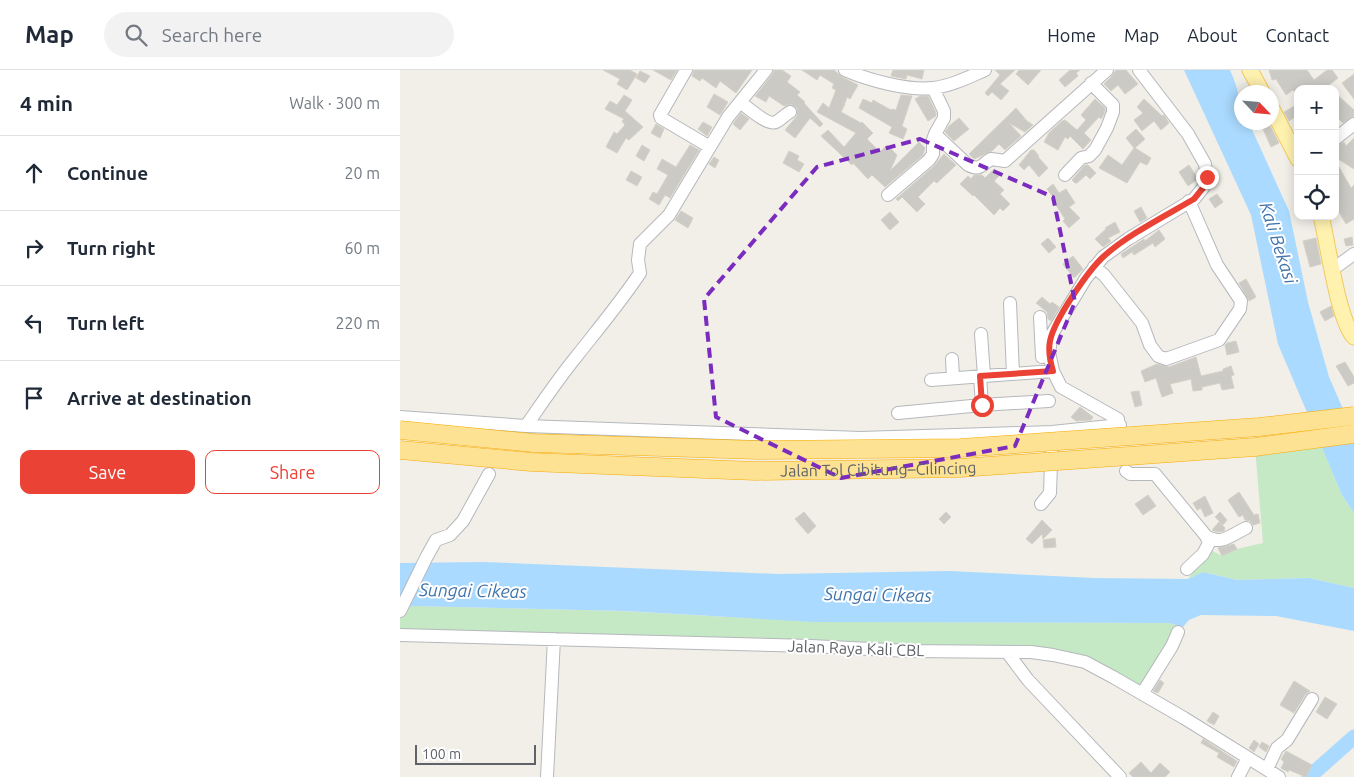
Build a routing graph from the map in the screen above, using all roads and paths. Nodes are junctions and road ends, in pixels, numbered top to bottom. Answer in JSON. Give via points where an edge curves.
{"nodes":[{"id":1,"x":686,"y":70,"type":"edge"},
{"id":2,"x":766,"y":70,"type":"edge"},
{"id":3,"x":846,"y":70,"type":"edge"},
{"id":4,"x":985,"y":70,"type":"edge"},
{"id":5,"x":1107,"y":70,"type":"edge"},
{"id":6,"x":1139,"y":70,"type":"edge"},
{"id":7,"x":1250,"y":70,"type":"edge"},
{"id":8,"x":1092,"y":83,"type":"junction"},
{"id":9,"x":1258,"y":85,"type":"edge"},
{"id":10,"x":933,"y":88,"type":"junction"},
{"id":11,"x":740,"y":102,"type":"junction"},
{"id":12,"x":790,"y":112,"type":"dead end"},
{"id":13,"x":1279,"y":122,"type":"edge"},
{"id":14,"x":1354,"y":124,"type":"edge"},
{"id":15,"x":935,"y":134,"type":"junction"},
{"id":16,"x":1339,"y":136,"type":"edge"},
{"id":17,"x":710,"y":147,"type":"junction"},
{"id":18,"x":1294,"y":151,"type":"edge"},
{"id":19,"x":1065,"y":175,"type":"dead end"},
{"id":20,"x":888,"y":195,"type":"dead end"},
{"id":21,"x":1189,"y":201,"type":"junction"},
{"id":22,"x":1322,"y":220,"type":"edge"},
{"id":23,"x":1354,"y":254,"type":"edge"},
{"id":24,"x":1094,"y":267,"type":"junction"},
{"id":25,"x":1333,"y":269,"type":"junction"},
{"id":26,"x":1010,"y":303,"type":"dead end"},
{"id":27,"x":1349,"y":315,"type":"edge"},
{"id":28,"x":1040,"y":317,"type":"dead end"},
{"id":29,"x":980,"y":334,"type":"dead end"},
{"id":30,"x":1354,"y":337,"type":"edge"},
{"id":31,"x":952,"y":359,"type":"dead end"},
{"id":32,"x":1048,"y":371,"type":"junction"},
{"id":33,"x":1013,"y":374,"type":"junction"},
{"id":34,"x":982,"y":376,"type":"junction"},
{"id":35,"x":953,"y":378,"type":"junction"},
{"id":36,"x":931,"y":380,"type":"dead end"},
{"id":37,"x":1049,"y":401,"type":"dead end"},
{"id":38,"x":982,"y":405,"type":"junction"},
{"id":39,"x":898,"y":413,"type":"dead end"},
{"id":40,"x":1354,"y":416,"type":"edge"},
{"id":41,"x":400,"y":417,"type":"edge"},
{"id":42,"x":526,"y":426,"type":"junction"},
{"id":43,"x":400,"y":430,"type":"edge"},
{"id":44,"x":1052,"y":432,"type":"junction"},
{"id":45,"x":1354,"y":434,"type":"edge"},
{"id":46,"x":400,"y":450,"type":"edge"},
{"id":47,"x":1126,"y":471,"type":"dead end"},
{"id":48,"x":490,"y":474,"type":"dead end"},
{"id":49,"x":1041,"y":504,"type":"dead end"},
{"id":50,"x":1246,"y":528,"type":"dead end"},
{"id":51,"x":1206,"y":536,"type":"junction"},
{"id":52,"x":1187,"y":569,"type":"dead end"},
{"id":53,"x":400,"y":611,"type":"edge"},
{"id":54,"x":1178,"y":632,"type":"dead end"},
{"id":55,"x":400,"y":635,"type":"edge"},
{"id":56,"x":554,"y":639,"type":"junction"},
{"id":57,"x":1007,"y":652,"type":"junction"},
{"id":58,"x":1142,"y":694,"type":"junction"},
{"id":59,"x":1312,"y":699,"type":"dead end"},
{"id":60,"x":1248,"y":758,"type":"junction"},
{"id":61,"x":1266,"y":769,"type":"junction"},
{"id":62,"x":547,"y":777,"type":"edge"},
{"id":63,"x":1120,"y":777,"type":"edge"},
{"id":64,"x":1238,"y":777,"type":"edge"},
{"id":65,"x":1279,"y":777,"type":"edge"}],
"edges":[{"from":1,"to":17,"type":"street","via":[[660,115]]},
{"from":2,"to":11,"type":"street"},
{"from":3,"to":10,"type":"street","via":[[895,84]]},
{"from":4,"to":10,"type":"street"},
{"from":5,"to":8,"type":"street"},
{"from":6,"to":21,"type":"street","via":[[1188,134],[1204,164],[1207,177],[1203,188]]},
{"from":7,"to":9,"type":"main road"},
{"from":8,"to":15,"type":"street","via":[[1005,161],[991,159],[974,169]]},
{"from":8,"to":19,"type":"street","via":[[1113,105],[1113,112],[1095,150],[1081,158]]},
{"from":10,"to":15,"type":"street","via":[[944,111],[944,118]]},
{"from":11,"to":12,"type":"street","via":[[772,123]]},
{"from":11,"to":17,"type":"street"},
{"from":13,"to":18,"type":"main road"},
{"from":14,"to":16,"type":"street"},
{"from":15,"to":20,"type":"street","via":[[933,154],[929,160]]},
{"from":17,"to":42,"type":"street","via":[[669,214],[640,244],[640,273],[637,278]]},
{"from":21,"to":24,"type":"street","via":[[1116,247]]},
{"from":21,"to":24,"type":"street","via":[[1217,265],[1241,301],[1240,309],[1219,340],[1166,358],[1158,356],[1142,323]]},
{"from":22,"to":25,"type":"main road"},
{"from":23,"to":25,"type":"street"},
{"from":24,"to":32,"type":"street","via":[[1052,334]]},
{"from":25,"to":27,"type":"main road"},
{"from":26,"to":33,"type":"street"},
{"from":27,"to":30,"type":"main road","via":[[1350,333]]},
{"from":28,"to":32,"type":"street"},
{"from":29,"to":34,"type":"street"},
{"from":31,"to":35,"type":"street"},
{"from":32,"to":33,"type":"street"},
{"from":32,"to":44,"type":"street","via":[[1066,391],[1119,422]]},
{"from":33,"to":34,"type":"street"},
{"from":34,"to":35,"type":"street"},
{"from":34,"to":38,"type":"street"},
{"from":35,"to":36,"type":"street"},
{"from":37,"to":38,"type":"street"},
{"from":38,"to":39,"type":"street"},
{"from":40,"to":43,"type":"highway","name":"Jalan Tol Cibitung–Cilincing","bridge":true,"via":[[1260,427],[960,448],[758,450],[534,443]]},
{"from":41,"to":42,"type":"street"},
{"from":42,"to":44,"type":"street","via":[[861,438]]},
{"from":44,"to":49,"type":"street","via":[[1050,492]]},
{"from":45,"to":46,"type":"highway","name":"Jalan Tol Cibitung–Cilincing","bridge":true,"via":[[1255,448],[960,468],[755,471],[531,462]]},
{"from":47,"to":51,"type":"street","via":[[1130,474],[1155,474]]},
{"from":48,"to":53,"type":"street","via":[[463,521],[450,535],[436,540]]},
{"from":50,"to":51,"type":"street","via":[[1216,542]]},
{"from":51,"to":52,"type":"street","via":[[1209,543],[1203,554]]},
{"from":54,"to":58,"type":"street"},
{"from":55,"to":56,"type":"street","name":"Jalan Raya Kali CBL"},
{"from":56,"to":57,"type":"street","name":"Jalan Raya Kali CBL"},
{"from":56,"to":62,"type":"street"},
{"from":57,"to":58,"type":"street","name":"Jalan Raya Kali CBL","via":[[1043,653],[1085,662]]},
{"from":57,"to":63,"type":"street","via":[[1028,680]]},
{"from":58,"to":60,"type":"street","name":"Jalan Raya Kali CBL"},
{"from":59,"to":61,"type":"street"},
{"from":60,"to":61,"type":"street","name":"Jalan Raya Kali CBL"},
{"from":60,"to":64,"type":"street"},
{"from":61,"to":65,"type":"street","name":"Jalan Raya Kali CBL"}]}
